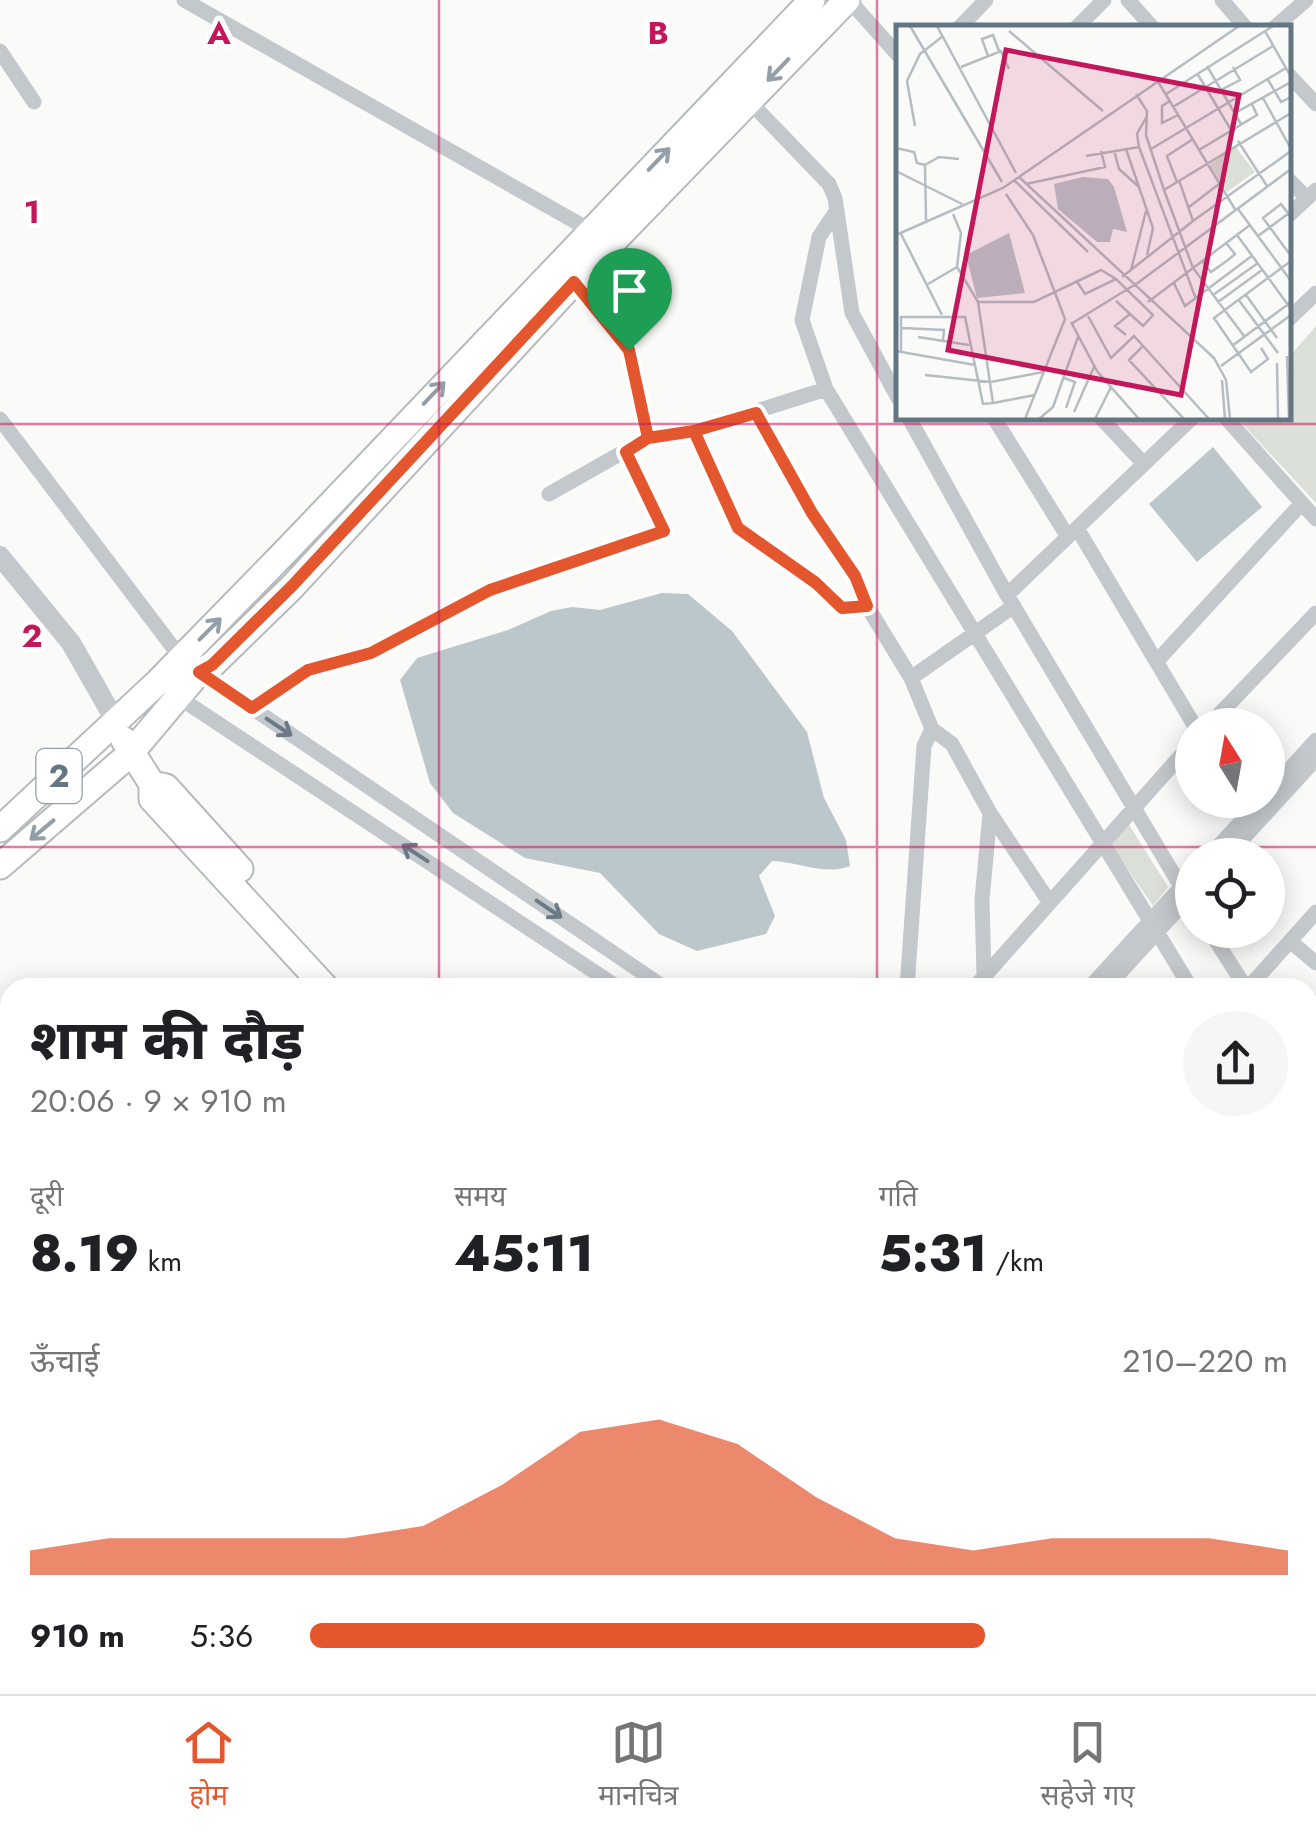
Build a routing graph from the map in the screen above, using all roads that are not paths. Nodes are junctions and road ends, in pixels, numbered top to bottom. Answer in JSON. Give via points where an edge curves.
{"nodes":[{"id":1,"x":184,"y":0,"type":"edge"},
{"id":2,"x":812,"y":0,"type":"edge"},
{"id":3,"x":848,"y":0,"type":"edge"},
{"id":4,"x":986,"y":0,"type":"edge"},
{"id":5,"x":1104,"y":0,"type":"edge"},
{"id":6,"x":1128,"y":0,"type":"edge"},
{"id":7,"x":1222,"y":0,"type":"edge"},
{"id":8,"x":1306,"y":0,"type":"edge"},
{"id":9,"x":962,"y":25,"type":"edge"},
{"id":10,"x":1079,"y":25,"type":"edge"},
{"id":11,"x":1150,"y":25,"type":"edge"},
{"id":12,"x":1243,"y":25,"type":"edge"},
{"id":13,"x":1277,"y":25,"type":"edge"},
{"id":14,"x":0,"y":51,"type":"edge"},
{"id":15,"x":896,"y":52,"type":"edge"},
{"id":16,"x":1291,"y":77,"type":"edge"},
{"id":17,"x":749,"y":100,"type":"junction"},
{"id":18,"x":1315,"y":101,"type":"edge"},
{"id":19,"x":34,"y":102,"type":"dead end"},
{"id":20,"x":1311,"y":194,"type":"edge"},
{"id":21,"x":837,"y":210,"type":"junction"},
{"id":22,"x":1291,"y":213,"type":"edge"},
{"id":23,"x":590,"y":230,"type":"junction"},
{"id":24,"x":574,"y":282,"type":"junction"},
{"id":25,"x":1316,"y":292,"type":"edge"},
{"id":26,"x":1291,"y":317,"type":"edge"},
{"id":27,"x":896,"y":387,"type":"edge"},
{"id":28,"x":826,"y":390,"type":"junction"},
{"id":29,"x":756,"y":413,"type":"junction"},
{"id":30,"x":0,"y":419,"type":"edge"},
{"id":31,"x":910,"y":420,"type":"edge"},
{"id":32,"x":995,"y":420,"type":"edge"},
{"id":33,"x":1103,"y":420,"type":"edge"},
{"id":34,"x":1190,"y":420,"type":"edge"},
{"id":35,"x":1228,"y":420,"type":"edge"},
{"id":36,"x":694,"y":431,"type":"junction"},
{"id":37,"x":648,"y":438,"type":"junction"},
{"id":38,"x":626,"y":452,"type":"junction"},
{"id":39,"x":1144,"y":464,"type":"junction"},
{"id":40,"x":549,"y":494,"type":"dead end"},
{"id":41,"x":1302,"y":503,"type":"junction"},
{"id":42,"x":1316,"y":520,"type":"edge"},
{"id":43,"x":1072,"y":532,"type":"junction"},
{"id":44,"x":0,"y":556,"type":"edge"},
{"id":45,"x":1010,"y":600,"type":"junction"},
{"id":46,"x":867,"y":606,"type":"junction"},
{"id":47,"x":1316,"y":613,"type":"edge"},
{"id":48,"x":975,"y":633,"type":"junction"},
{"id":49,"x":1158,"y":660,"type":"junction"},
{"id":50,"x":190,"y":665,"type":"junction"},
{"id":51,"x":911,"y":678,"type":"junction"},
{"id":52,"x":178,"y":697,"type":"junction"},
{"id":53,"x":252,"y":708,"type":"junction"},
{"id":54,"x":1185,"y":708,"type":"edge"},
{"id":55,"x":1225,"y":708,"type":"edge"},
{"id":56,"x":116,"y":722,"type":"junction"},
{"id":57,"x":932,"y":729,"type":"junction"},
{"id":58,"x":1316,"y":740,"type":"edge"},
{"id":59,"x":130,"y":754,"type":"junction"},
{"id":60,"x":1316,"y":758,"type":"edge"},
{"id":61,"x":1175,"y":762,"type":"edge"},
{"id":62,"x":1285,"y":774,"type":"edge"},
{"id":63,"x":152,"y":784,"type":"junction"},
{"id":64,"x":1134,"y":808,"type":"junction"},
{"id":65,"x":990,"y":813,"type":"junction"},
{"id":66,"x":1244,"y":818,"type":"edge"},
{"id":67,"x":0,"y":829,"type":"edge"},
{"id":68,"x":1226,"y":838,"type":"edge"},
{"id":69,"x":1243,"y":838,"type":"edge"},
{"id":70,"x":1102,"y":842,"type":"junction"},
{"id":71,"x":0,"y":866,"type":"edge"},
{"id":72,"x":1175,"y":871,"type":"edge"},
{"id":73,"x":1048,"y":900,"type":"junction"},
{"id":74,"x":1175,"y":906,"type":"edge"},
{"id":75,"x":1316,"y":912,"type":"edge"},
{"id":76,"x":1154,"y":926,"type":"junction"},
{"id":77,"x":1290,"y":941,"type":"junction"},
{"id":78,"x":1220,"y":948,"type":"edge"},
{"id":79,"x":1316,"y":963,"type":"edge"},
{"id":80,"x":317,"y":978,"type":"edge"},
{"id":81,"x":335,"y":978,"type":"edge"},
{"id":82,"x":605,"y":978,"type":"edge"},
{"id":83,"x":650,"y":978,"type":"edge"},
{"id":84,"x":908,"y":978,"type":"edge"},
{"id":85,"x":979,"y":978,"type":"edge"},
{"id":86,"x":982,"y":978,"type":"edge"},
{"id":87,"x":1099,"y":978,"type":"edge"},
{"id":88,"x":1114,"y":978,"type":"edge"},
{"id":89,"x":1185,"y":978,"type":"edge"},
{"id":90,"x":1240,"y":978,"type":"edge"},
{"id":91,"x":1256,"y":978,"type":"edge"}],
"edges":[{"from":1,"to":23,"type":"street"},
{"from":23,"to":2,"type":"main road","number":"2","one_way":true},
{"from":3,"to":15,"type":"street"},
{"from":3,"to":17,"type":"main road","number":"2","one_way":true},
{"from":4,"to":9,"type":"street"},
{"from":5,"to":10,"type":"street"},
{"from":6,"to":11,"type":"street"},
{"from":7,"to":12,"type":"street"},
{"from":8,"to":13,"type":"street"},
{"from":14,"to":19,"type":"street"},
{"from":16,"to":18,"type":"street"},
{"from":17,"to":21,"type":"street","via":[[829,184]]},
{"from":17,"to":24,"type":"main road","number":"2"},
{"from":20,"to":22,"type":"street"},
{"from":21,"to":27,"type":"street","via":[[852,313]]},
{"from":21,"to":28,"type":"street","via":[[819,236],[802,320]]},
{"from":50,"to":23,"type":"main road","number":"2","one_way":true},
{"from":24,"to":37,"type":"street","via":[[629,350]]},
{"from":24,"to":50,"type":"main road","number":"2","via":[[292,586],[212,665]]},
{"from":25,"to":26,"type":"street"},
{"from":28,"to":29,"type":"street"},
{"from":28,"to":48,"type":"street"},
{"from":29,"to":36,"type":"street"},
{"from":29,"to":46,"type":"street"},
{"from":30,"to":50,"type":"street"},
{"from":31,"to":45,"type":"street"},
{"from":32,"to":43,"type":"street"},
{"from":33,"to":39,"type":"street"},
{"from":34,"to":39,"type":"street"},
{"from":35,"to":41,"type":"street"},
{"from":36,"to":37,"type":"street"},
{"from":36,"to":46,"type":"street","via":[[738,528],[842,608]]},
{"from":37,"to":38,"type":"street"},
{"from":38,"to":40,"type":"street"},
{"from":38,"to":53,"type":"street","via":[[664,531],[490,590],[371,653],[308,670]]},
{"from":39,"to":43,"type":"street"},
{"from":41,"to":42,"type":"street"},
{"from":41,"to":49,"type":"street"},
{"from":43,"to":45,"type":"street"},
{"from":43,"to":49,"type":"street"},
{"from":44,"to":56,"type":"street","via":[[71,642]]},
{"from":45,"to":48,"type":"street"},
{"from":45,"to":64,"type":"street"},
{"from":46,"to":51,"type":"street"},
{"from":47,"to":55,"type":"street"},
{"from":48,"to":51,"type":"street"},
{"from":48,"to":70,"type":"street"},
{"from":49,"to":54,"type":"street"},
{"from":50,"to":52,"type":"main road","number":"2"},
{"from":50,"to":53,"type":"street"},
{"from":50,"to":56,"type":"main road","number":"2"},
{"from":51,"to":57,"type":"street"},
{"from":52,"to":59,"type":"main road","number":"2"},
{"from":82,"to":52,"type":"street","one_way":true},
{"from":53,"to":83,"type":"street","one_way":true},
{"from":56,"to":59,"type":"main road"},
{"from":56,"to":67,"type":"main road","number":"2"},
{"from":57,"to":65,"type":"street","via":[[952,744]]},
{"from":57,"to":84,"type":"street","via":[[924,746]]},
{"from":58,"to":62,"type":"street"},
{"from":59,"to":63,"type":"main road"},
{"from":59,"to":71,"type":"main road","number":"2","one_way":true},
{"from":60,"to":69,"type":"street"},
{"from":61,"to":64,"type":"street"},
{"from":63,"to":80,"type":"main road","via":[[152,799]]},
{"from":63,"to":81,"type":"main road","via":[[166,787]]},
{"from":64,"to":70,"type":"street"},
{"from":64,"to":72,"type":"street"},
{"from":65,"to":73,"type":"street"},
{"from":65,"to":85,"type":"street"},
{"from":66,"to":68,"type":"street"},
{"from":70,"to":73,"type":"street"},
{"from":70,"to":76,"type":"street"},
{"from":73,"to":86,"type":"street"},
{"from":74,"to":76,"type":"street"},
{"from":75,"to":77,"type":"street"},
{"from":76,"to":87,"type":"street"},
{"from":76,"to":88,"type":"street"},
{"from":76,"to":89,"type":"street"},
{"from":77,"to":79,"type":"street"},
{"from":77,"to":91,"type":"street"},
{"from":78,"to":90,"type":"street"}]}
